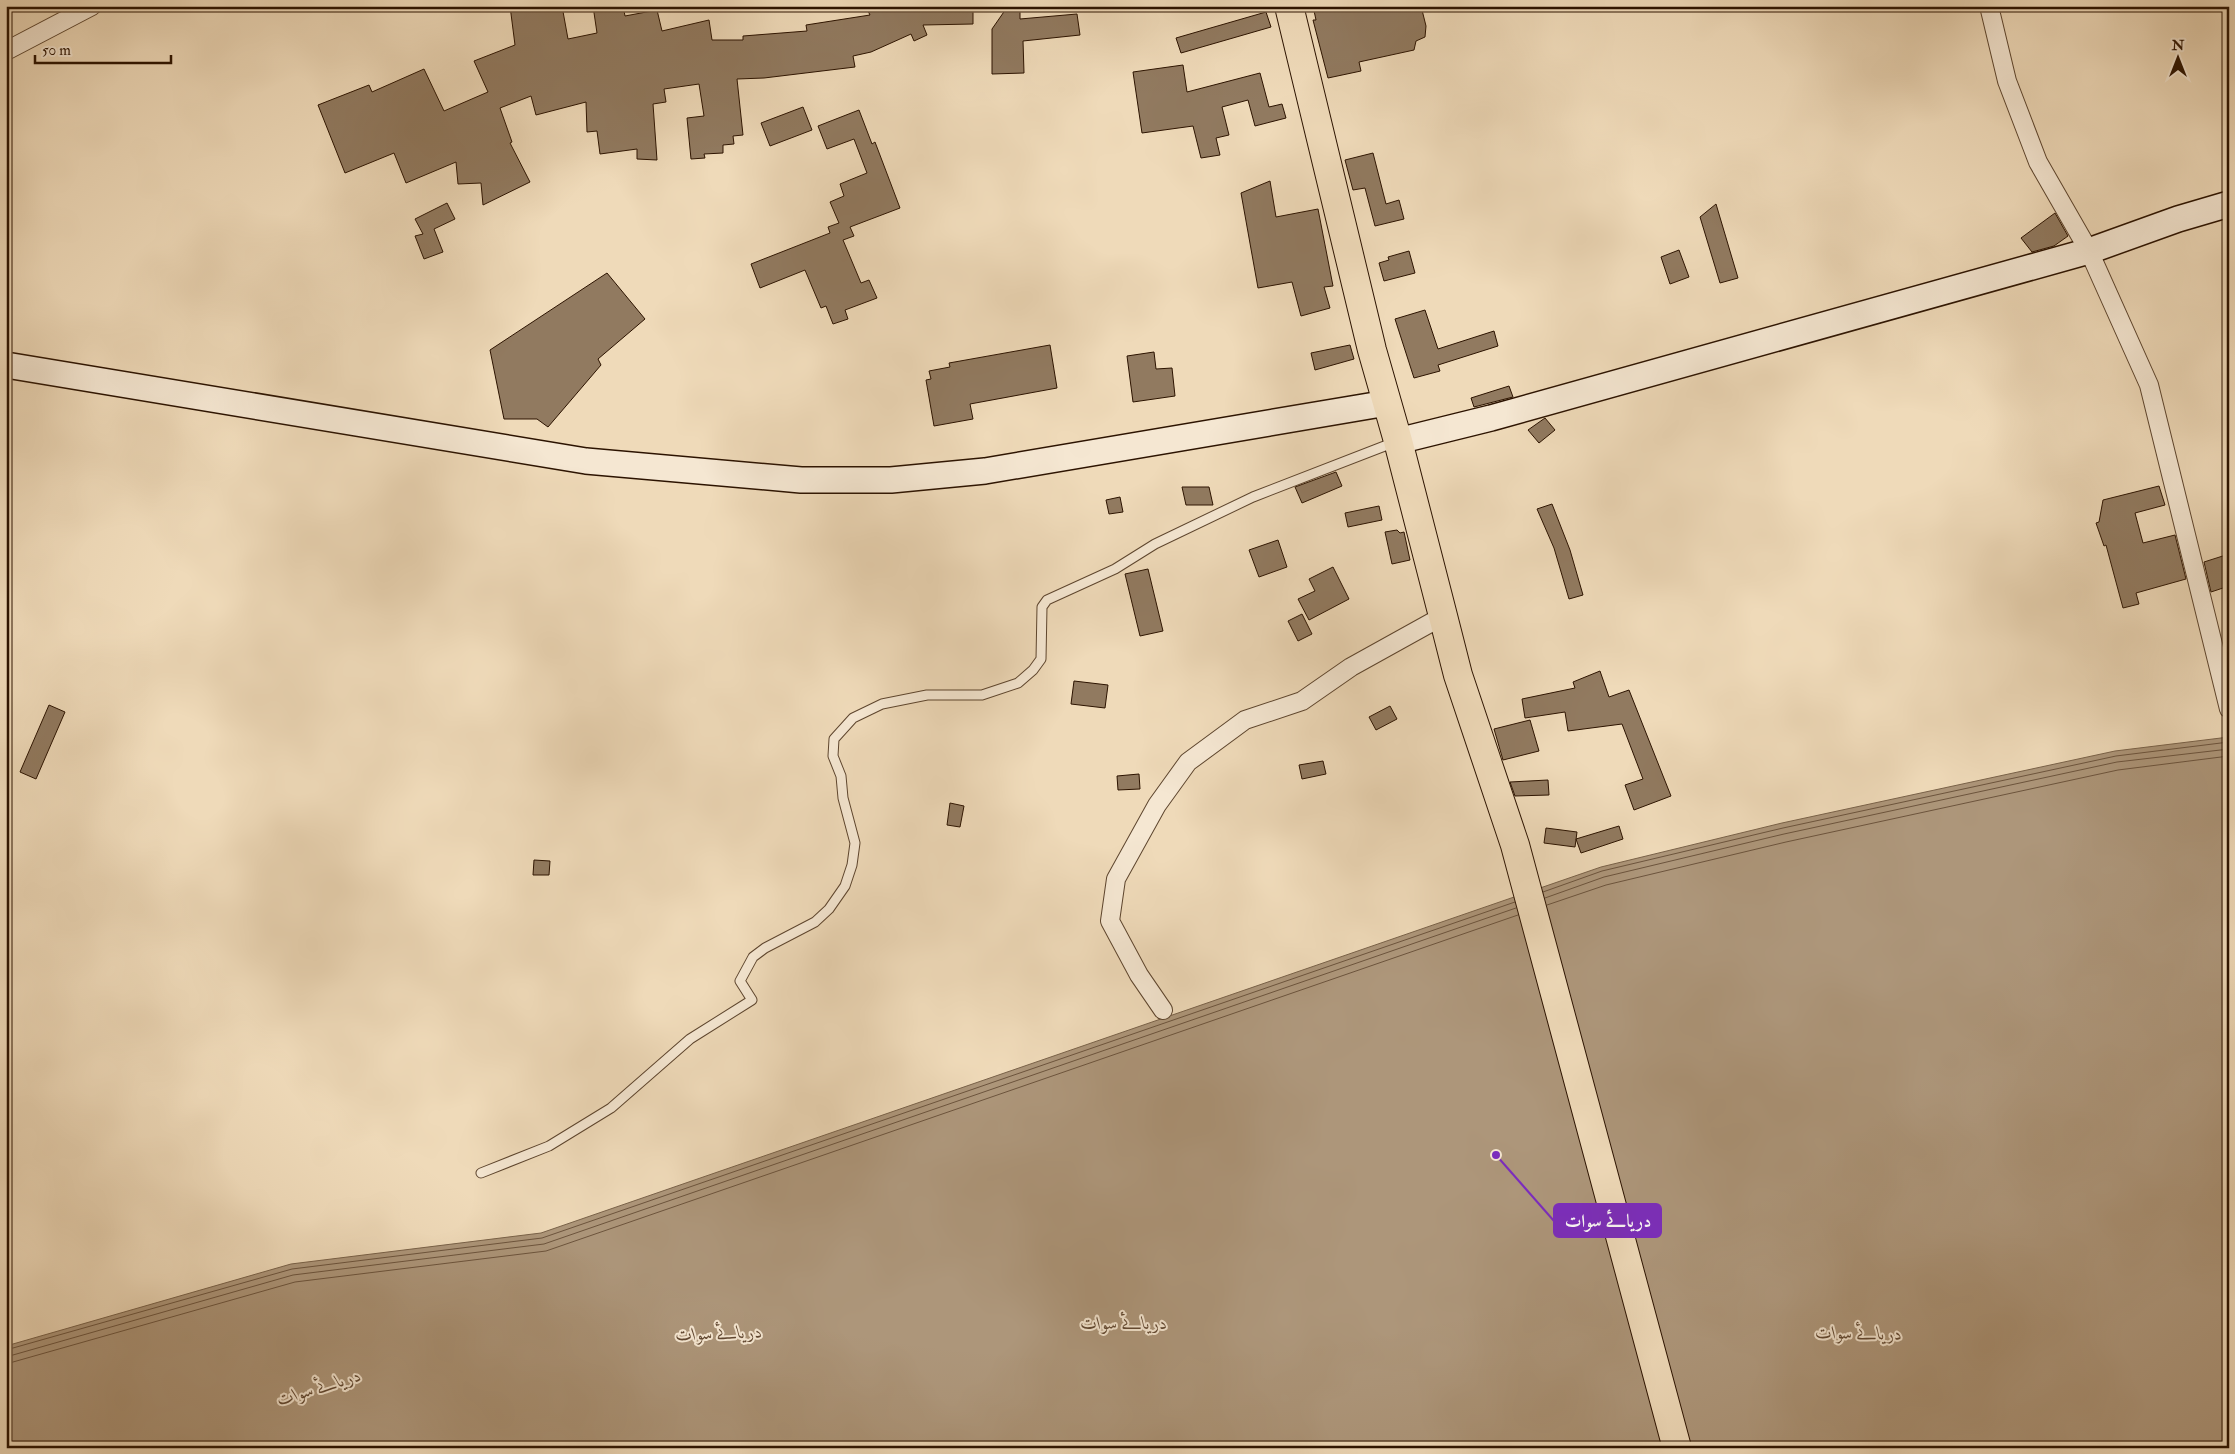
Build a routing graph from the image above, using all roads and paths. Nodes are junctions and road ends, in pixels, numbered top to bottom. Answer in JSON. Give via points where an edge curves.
{"nodes":[{"id":1,"x":92,"y":6,"type":"edge"},
{"id":2,"x":1289,"y":6,"type":"edge"},
{"id":3,"x":1989,"y":6,"type":"edge"},
{"id":4,"x":6,"y":51,"type":"edge"},
{"id":5,"x":2229,"y":204,"type":"edge"},
{"id":6,"x":2089,"y":251,"type":"junction"},
{"id":7,"x":6,"y":365,"type":"edge"},
{"id":8,"x":1387,"y":403,"type":"junction"},
{"id":9,"x":1398,"y":441,"type":"junction"},
{"id":10,"x":1442,"y":616,"type":"junction"},
{"id":11,"x":2229,"y":709,"type":"edge"},
{"id":12,"x":1163,"y":1010,"type":"dead end"},
{"id":13,"x":482,"y":1173,"type":"dead end"},
{"id":14,"x":1677,"y":1448,"type":"edge"}],
"edges":[{"from":1,"to":4,"type":"street"},
{"from":2,"to":8,"type":"main road"},
{"from":3,"to":6,"type":"street","via":[[2007,81],[2038,162]]},
{"from":5,"to":6,"type":"main road"},
{"from":6,"to":9,"type":"main road"},
{"from":6,"to":11,"type":"street","via":[[2149,385]]},
{"from":7,"to":8,"type":"main road","via":[[586,461],[801,480],[891,480],[985,471]]},
{"from":8,"to":9,"type":"main road"},
{"from":9,"to":10,"type":"main road"},
{"from":9,"to":13,"type":"lane","via":[[1253,496],[1155,544],[1115,569],[1047,600],[1042,607],[1041,659],[1018,683],[982,695],[927,695],[882,704],[853,718],[834,740],[833,756],[841,776],[843,798],[856,843],[846,886],[829,909],[815,922],[753,957],[740,981],[752,1000],[690,1039],[611,1108],[549,1146]]},
{"from":10,"to":12,"type":"street","via":[[1351,667],[1302,701],[1245,720],[1188,762],[1158,805],[1116,879],[1110,922],[1139,975]]},
{"from":10,"to":14,"type":"main road","via":[[1458,675],[1514,844]]}]}
